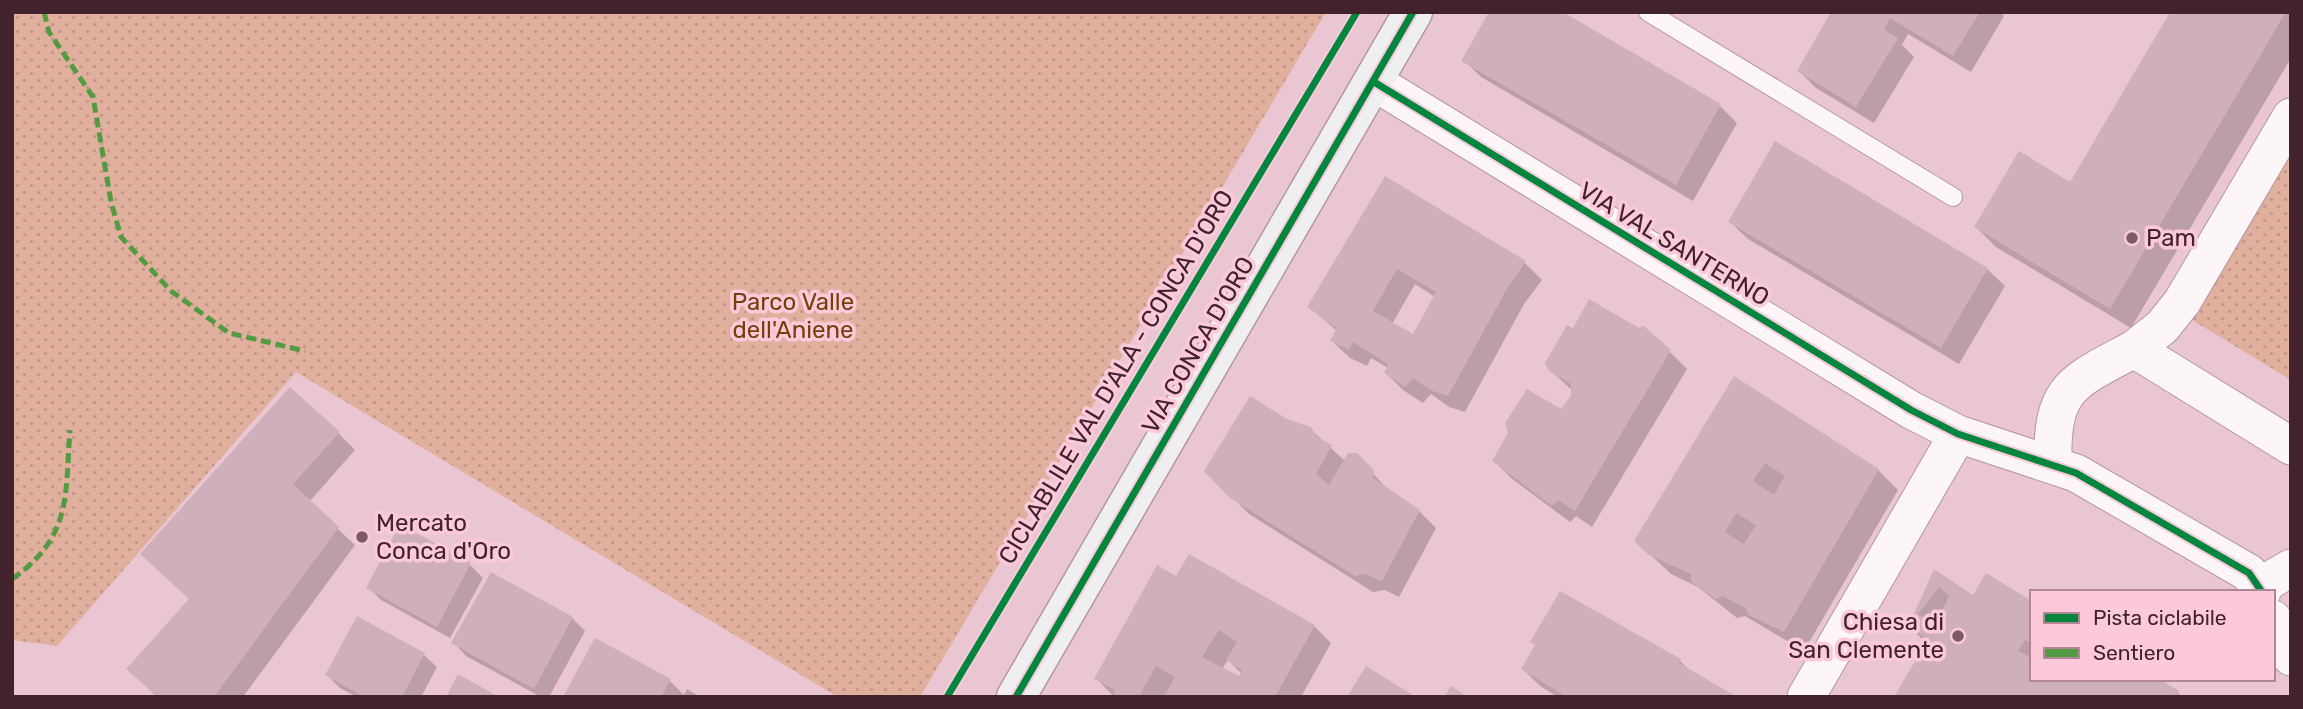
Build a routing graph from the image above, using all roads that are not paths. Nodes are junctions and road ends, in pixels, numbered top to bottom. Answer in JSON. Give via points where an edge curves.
{"nodes":[{"id":1,"x":1413,"y":12,"type":"edge"},
{"id":2,"x":1648,"y":12,"type":"edge"},
{"id":3,"x":1374,"y":82,"type":"junction"},
{"id":4,"x":2291,"y":117,"type":"edge"},
{"id":5,"x":1953,"y":197,"type":"dead end"},
{"id":6,"x":2134,"y":349,"type":"junction"},
{"id":7,"x":1958,"y":434,"type":"junction"},
{"id":8,"x":2291,"y":446,"type":"edge"},
{"id":9,"x":2053,"y":463,"type":"junction"},
{"id":10,"x":2271,"y":582,"type":"edge"},
{"id":11,"x":2275,"y":624,"type":"edge"},
{"id":12,"x":2291,"y":657,"type":"edge"},
{"id":13,"x":1016,"y":697,"type":"edge"},
{"id":14,"x":1806,"y":697,"type":"edge"}],
"edges":[{"from":1,"to":3,"type":"street","name":"VIA CONCA D'ORO"},
{"from":2,"to":5,"type":"lane"},
{"from":3,"to":7,"type":"street","name":"VIA VAL SANTERNO","via":[[1899,403]]},
{"from":3,"to":13,"type":"street","name":"VIA CONCA D'ORO"},
{"from":4,"to":6,"type":"street","via":[[2182,302],[2162,327]]},
{"from":6,"to":8,"type":"street"},
{"from":6,"to":9,"type":"street","via":[[2082,377],[2063,397],[2053,425]]},
{"from":7,"to":9,"type":"street","name":"VIA VAL SANTERNO"},
{"from":7,"to":14,"type":"street"},
{"from":9,"to":10,"type":"street","name":"VIA VAL SANTERNO"},
{"from":11,"to":12,"type":"street"}]}
